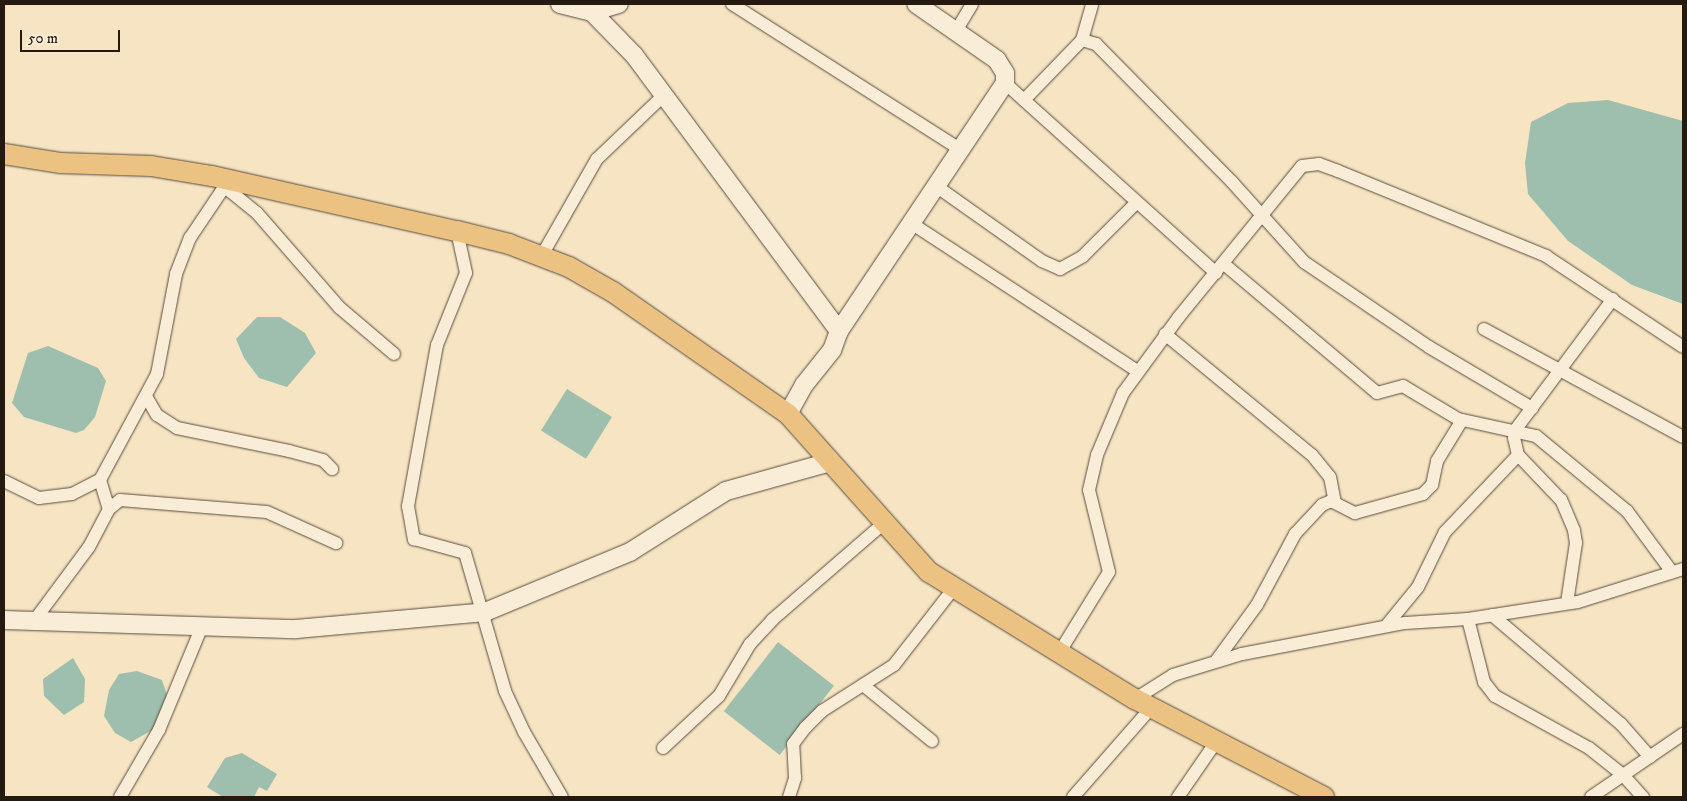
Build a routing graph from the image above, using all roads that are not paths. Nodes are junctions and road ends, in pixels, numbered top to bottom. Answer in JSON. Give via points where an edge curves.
{"nodes":[{"id":1,"x":560,"y":4,"type":"edge"},
{"id":2,"x":619,"y":4,"type":"edge"},
{"id":3,"x":732,"y":4,"type":"edge"},
{"id":4,"x":916,"y":4,"type":"edge"},
{"id":5,"x":972,"y":4,"type":"edge"},
{"id":6,"x":1092,"y":4,"type":"edge"},
{"id":7,"x":592,"y":12,"type":"junction"},
{"id":8,"x":956,"y":31,"type":"junction"},
{"id":9,"x":1082,"y":40,"type":"junction"},
{"id":10,"x":1005,"y":83,"type":"junction"},
{"id":11,"x":666,"y":94,"type":"junction"},
{"id":12,"x":1024,"y":100,"type":"junction"},
{"id":13,"x":961,"y":150,"type":"junction"},
{"id":14,"x":4,"y":154,"type":"edge"},
{"id":15,"x":227,"y":184,"type":"junction"},
{"id":16,"x":936,"y":186,"type":"junction"},
{"id":17,"x":1135,"y":204,"type":"junction"},
{"id":18,"x":1262,"y":216,"type":"junction"},
{"id":19,"x":911,"y":223,"type":"junction"},
{"id":20,"x":457,"y":231,"type":"junction"},
{"id":21,"x":541,"y":257,"type":"junction"},
{"id":22,"x":1220,"y":268,"type":"junction"},
{"id":23,"x":1613,"y":299,"type":"junction"},
{"id":24,"x":1484,"y":329,"type":"dead end"},
{"id":25,"x":839,"y":331,"type":"junction"},
{"id":26,"x":1165,"y":334,"type":"junction"},
{"id":27,"x":1683,"y":347,"type":"edge"},
{"id":28,"x":394,"y":354,"type":"dead end"},
{"id":29,"x":1137,"y":371,"type":"junction"},
{"id":30,"x":1559,"y":371,"type":"junction"},
{"id":31,"x":147,"y":398,"type":"junction"},
{"id":32,"x":1532,"y":408,"type":"junction"},
{"id":33,"x":788,"y":414,"type":"junction"},
{"id":34,"x":1462,"y":420,"type":"junction"},
{"id":35,"x":1516,"y":429,"type":"junction"},
{"id":36,"x":1683,"y":437,"type":"edge"},
{"id":37,"x":1518,"y":456,"type":"junction"},
{"id":38,"x":830,"y":462,"type":"junction"},
{"id":39,"x":332,"y":469,"type":"dead end"},
{"id":40,"x":100,"y":480,"type":"junction"},
{"id":41,"x":4,"y":481,"type":"edge"},
{"id":42,"x":1335,"y":502,"type":"junction"},
{"id":43,"x":109,"y":509,"type":"junction"},
{"id":44,"x":883,"y":524,"type":"junction"},
{"id":45,"x":336,"y":542,"type":"dead end"},
{"id":46,"x":1678,"y":570,"type":"edge"},
{"id":47,"x":954,"y":588,"type":"junction"},
{"id":48,"x":1567,"y":603,"type":"junction"},
{"id":49,"x":485,"y":612,"type":"junction"},
{"id":50,"x":1492,"y":615,"type":"junction"},
{"id":51,"x":1468,"y":619,"type":"junction"},
{"id":52,"x":4,"y":620,"type":"edge"},
{"id":53,"x":34,"y":621,"type":"junction"},
{"id":54,"x":202,"y":626,"type":"junction"},
{"id":55,"x":1386,"y":626,"type":"junction"},
{"id":56,"x":1059,"y":654,"type":"junction"},
{"id":57,"x":1216,"y":661,"type":"junction"},
{"id":58,"x":862,"y":685,"type":"junction"},
{"id":59,"x":1143,"y":703,"type":"junction"},
{"id":60,"x":1683,"y":734,"type":"edge"},
{"id":61,"x":932,"y":741,"type":"dead end"},
{"id":62,"x":1216,"y":742,"type":"junction"},
{"id":63,"x":663,"y":748,"type":"dead end"},
{"id":64,"x":1650,"y":757,"type":"junction"},
{"id":65,"x":1623,"y":775,"type":"junction"},
{"id":66,"x":120,"y":797,"type":"edge"},
{"id":67,"x":562,"y":797,"type":"edge"},
{"id":68,"x":790,"y":797,"type":"edge"},
{"id":69,"x":1073,"y":797,"type":"edge"},
{"id":70,"x":1178,"y":797,"type":"edge"},
{"id":71,"x":1324,"y":797,"type":"edge"},
{"id":72,"x":1591,"y":797,"type":"edge"},
{"id":73,"x":1643,"y":797,"type":"edge"}],
"edges":[{"from":1,"to":7,"type":"street"},
{"from":2,"to":7,"type":"street"},
{"from":3,"to":13,"type":"street"},
{"from":4,"to":8,"type":"street"},
{"from":5,"to":8,"type":"street"},
{"from":6,"to":9,"type":"street"},
{"from":7,"to":11,"type":"street"},
{"from":8,"to":10,"type":"street","via":[[997,60],[1005,72]]},
{"from":9,"to":12,"type":"street"},
{"from":9,"to":18,"type":"street","via":[[1096,44],[1110,56]]},
{"from":10,"to":12,"type":"street"},
{"from":10,"to":13,"type":"street"},
{"from":11,"to":21,"type":"street","via":[[597,159]]},
{"from":11,"to":25,"type":"street"},
{"from":12,"to":17,"type":"street"},
{"from":13,"to":16,"type":"street"},
{"from":14,"to":15,"type":"main road","via":[[60,163],[151,166]]},
{"from":15,"to":20,"type":"main road"},
{"from":15,"to":28,"type":"street","via":[[257,213],[340,308]]},
{"from":15,"to":31,"type":"street","via":[[190,238],[176,274],[157,374]]},
{"from":16,"to":17,"type":"street","via":[[1042,261],[1060,270],[1083,256]]},
{"from":16,"to":19,"type":"street"},
{"from":17,"to":22,"type":"street"},
{"from":18,"to":22,"type":"street"},
{"from":18,"to":23,"type":"street","via":[[1302,166],[1319,164],[1528,248]]},
{"from":18,"to":32,"type":"street","via":[[1311,267],[1429,347]]},
{"from":19,"to":25,"type":"street"},
{"from":19,"to":29,"type":"street"},
{"from":20,"to":21,"type":"main road"},
{"from":20,"to":49,"type":"street","via":[[466,272],[437,345],[408,506],[414,539],[465,553]]},
{"from":21,"to":33,"type":"main road","via":[[613,292]]},
{"from":22,"to":26,"type":"street"},
{"from":22,"to":34,"type":"street","via":[[1372,390],[1384,394],[1403,386],[1443,413]]},
{"from":23,"to":27,"type":"street"},
{"from":23,"to":30,"type":"street"},
{"from":24,"to":30,"type":"street"},
{"from":25,"to":33,"type":"street","via":[[832,350],[804,385]]},
{"from":26,"to":29,"type":"street"},
{"from":26,"to":42,"type":"street","via":[[1312,456],[1330,477]]},
{"from":29,"to":56,"type":"street","via":[[1123,393],[1090,478],[1089,502],[1110,562],[1110,572]]},
{"from":30,"to":32,"type":"street"},
{"from":30,"to":36,"type":"street"},
{"from":31,"to":39,"type":"street","via":[[158,416],[177,428],[289,451],[323,460]]},
{"from":31,"to":40,"type":"street"},
{"from":32,"to":35,"type":"street"},
{"from":33,"to":38,"type":"main road"},
{"from":34,"to":35,"type":"street"},
{"from":34,"to":42,"type":"street","via":[[1437,461],[1432,485],[1422,494],[1355,513]]},
{"from":35,"to":37,"type":"street"},
{"from":35,"to":46,"type":"street","via":[[1536,436],[1611,496]]},
{"from":37,"to":48,"type":"street","via":[[1561,500],[1574,530],[1576,543]]},
{"from":37,"to":55,"type":"street","via":[[1445,532],[1418,586]]},
{"from":38,"to":44,"type":"main road"},
{"from":38,"to":49,"type":"street","via":[[726,491],[630,552]]},
{"from":40,"to":41,"type":"street","via":[[72,494],[39,498]]},
{"from":40,"to":43,"type":"street"},
{"from":42,"to":57,"type":"street","via":[[1322,505],[1294,534],[1257,605]]},
{"from":43,"to":45,"type":"street","via":[[114,503],[131,499],[267,512]]},
{"from":43,"to":53,"type":"street","via":[[89,547]]},
{"from":44,"to":47,"type":"main road","via":[[911,557]]},
{"from":44,"to":63,"type":"street","via":[[772,620],[750,644],[718,696]]},
{"from":46,"to":48,"type":"street"},
{"from":47,"to":56,"type":"main road"},
{"from":47,"to":58,"type":"street","via":[[894,665]]},
{"from":48,"to":50,"type":"street"},
{"from":49,"to":54,"type":"street","via":[[296,629]]},
{"from":49,"to":67,"type":"street","via":[[494,661],[506,692],[524,732]]},
{"from":50,"to":51,"type":"street"},
{"from":50,"to":64,"type":"street","via":[[1621,724]]},
{"from":51,"to":55,"type":"street"},
{"from":51,"to":65,"type":"street","via":[[1484,682],[1495,696],[1589,748]]},
{"from":52,"to":53,"type":"street"},
{"from":53,"to":54,"type":"street"},
{"from":54,"to":66,"type":"street","via":[[159,730]]},
{"from":55,"to":57,"type":"street"},
{"from":56,"to":59,"type":"main road"},
{"from":57,"to":59,"type":"street","via":[[1173,674]]},
{"from":58,"to":61,"type":"street"},
{"from":58,"to":68,"type":"street","via":[[822,711],[793,744],[795,778]]},
{"from":59,"to":62,"type":"main road"},
{"from":59,"to":69,"type":"street"},
{"from":60,"to":64,"type":"street"},
{"from":62,"to":70,"type":"street"},
{"from":62,"to":71,"type":"main road"},
{"from":64,"to":65,"type":"street"},
{"from":65,"to":72,"type":"street"},
{"from":65,"to":73,"type":"street"}]}
